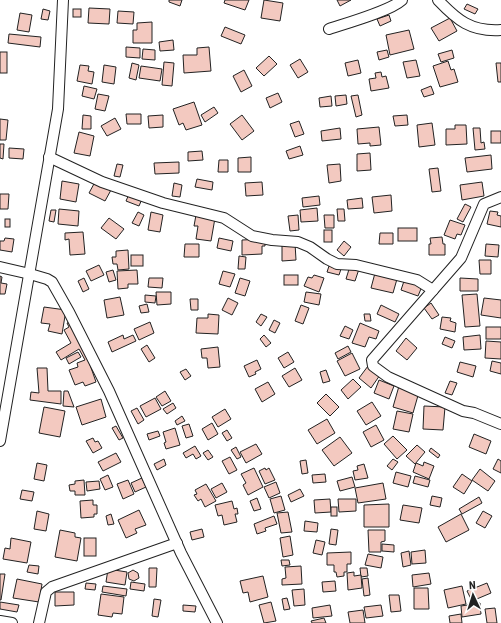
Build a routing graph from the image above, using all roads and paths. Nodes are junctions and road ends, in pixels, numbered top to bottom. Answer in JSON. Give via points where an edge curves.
{"nodes":[{"id":1,"x":63,"y":0,"type":"edge"},
{"id":2,"x":402,"y":0,"type":"edge"},
{"id":3,"x":438,"y":0,"type":"edge"},
{"id":4,"x":329,"y":29,"type":"dead end"},
{"id":5,"x":501,"y":30,"type":"edge"},
{"id":6,"x":49,"y":157,"type":"junction"},
{"id":7,"x":501,"y":197,"type":"edge"},
{"id":8,"x":0,"y":267,"type":"edge"},
{"id":9,"x":30,"y":274,"type":"junction"},
{"id":10,"x":433,"y":290,"type":"junction"},
{"id":11,"x":501,"y":424,"type":"edge"},
{"id":12,"x":0,"y":441,"type":"edge"},
{"id":13,"x":177,"y":543,"type":"junction"},
{"id":14,"x":0,"y":621,"type":"edge"},
{"id":15,"x":12,"y":623,"type":"edge"},
{"id":16,"x":39,"y":623,"type":"edge"},
{"id":17,"x":217,"y":623,"type":"edge"}],
"edges":[{"from":1,"to":6,"type":"street","via":[[58,109]]},
{"from":2,"to":4,"type":"street","via":[[398,4]]},
{"from":3,"to":5,"type":"street","via":[[454,16],[468,25],[489,31]]},
{"from":6,"to":9,"type":"street"},
{"from":6,"to":10,"type":"street","via":[[102,182],[163,203],[224,218],[252,236],[298,242],[337,264],[356,265],[417,280]]},
{"from":7,"to":10,"type":"street","via":[[484,204],[461,258]]},
{"from":8,"to":9,"type":"street"},
{"from":9,"to":12,"type":"street"},
{"from":9,"to":13,"type":"street","via":[[52,282],[69,312],[109,391]]},
{"from":10,"to":11,"type":"street","via":[[372,360],[373,366],[388,377],[463,411]]},
{"from":13,"to":16,"type":"street","via":[[52,587],[46,592]]},
{"from":13,"to":17,"type":"street"},
{"from":14,"to":15,"type":"street"}]}
